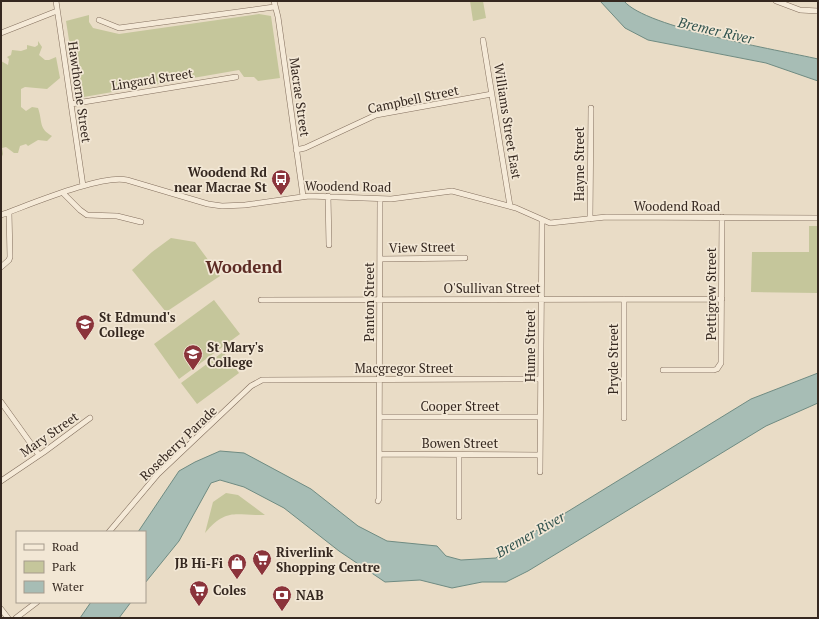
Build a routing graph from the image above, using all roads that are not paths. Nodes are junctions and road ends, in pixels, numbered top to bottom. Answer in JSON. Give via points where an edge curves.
{"nodes":[{"id":1,"x":56,"y":1,"type":"edge"},
{"id":2,"x":776,"y":1,"type":"edge"},
{"id":3,"x":274,"y":4,"type":"edge"},
{"id":4,"x":57,"y":11,"type":"junction"},
{"id":5,"x":818,"y":11,"type":"edge"},
{"id":6,"x":99,"y":20,"type":"dead end"},
{"id":7,"x":1,"y":33,"type":"edge"},
{"id":8,"x":483,"y":40,"type":"dead end"},
{"id":9,"x":236,"y":77,"type":"dead end"},
{"id":10,"x":492,"y":94,"type":"junction"},
{"id":11,"x":71,"y":104,"type":"junction"},
{"id":12,"x":591,"y":108,"type":"dead end"},
{"id":13,"x":296,"y":150,"type":"junction"},
{"id":14,"x":83,"y":186,"type":"junction"},
{"id":15,"x":63,"y":193,"type":"junction"},
{"id":16,"x":303,"y":196,"type":"junction"},
{"id":17,"x":328,"y":196,"type":"junction"},
{"id":18,"x":380,"y":199,"type":"junction"},
{"id":19,"x":510,"y":206,"type":"junction"},
{"id":20,"x":9,"y":212,"type":"junction"},
{"id":21,"x":1,"y":214,"type":"edge"},
{"id":22,"x":722,"y":217,"type":"junction"},
{"id":23,"x":818,"y":218,"type":"edge"},
{"id":24,"x":590,"y":219,"type":"junction"},
{"id":25,"x":542,"y":220,"type":"junction"},
{"id":26,"x":141,"y":222,"type":"dead end"},
{"id":27,"x":328,"y":245,"type":"dead end"},
{"id":28,"x":465,"y":258,"type":"dead end"},
{"id":29,"x":380,"y":259,"type":"junction"},
{"id":30,"x":1,"y":267,"type":"edge"},
{"id":31,"x":541,"y":298,"type":"junction"},
{"id":32,"x":380,"y":299,"type":"junction"},
{"id":33,"x":624,"y":299,"type":"junction"},
{"id":34,"x":722,"y":299,"type":"junction"},
{"id":35,"x":261,"y":300,"type":"dead end"},
{"id":36,"x":663,"y":370,"type":"dead end"},
{"id":37,"x":268,"y":379,"type":"joint"},
{"id":38,"x":380,"y":379,"type":"junction"},
{"id":39,"x":540,"y":379,"type":"junction"},
{"id":40,"x":1,"y":402,"type":"edge"},
{"id":41,"x":380,"y":417,"type":"junction"},
{"id":42,"x":540,"y":417,"type":"junction"},
{"id":43,"x":90,"y":418,"type":"dead end"},
{"id":44,"x":624,"y":418,"type":"dead end"},
{"id":45,"x":380,"y":454,"type":"junction"},
{"id":46,"x":459,"y":454,"type":"junction"},
{"id":47,"x":39,"y":455,"type":"junction"},
{"id":48,"x":540,"y":455,"type":"junction"},
{"id":49,"x":540,"y":472,"type":"dead end"},
{"id":50,"x":1,"y":481,"type":"edge"},
{"id":51,"x":378,"y":501,"type":"dead end"},
{"id":52,"x":459,"y":517,"type":"dead end"},
{"id":53,"x":111,"y":531,"type":"edge"},
{"id":54,"x":36,"y":603,"type":"edge"},
{"id":55,"x":1,"y":609,"type":"edge"},
{"id":56,"x":8,"y":618,"type":"edge"},
{"id":57,"x":16,"y":618,"type":"edge"}],
"edges":[{"from":1,"to":4,"type":"street","name":"Hawthorne Street"},
{"from":2,"to":5,"type":"street","via":[[800,10]]},
{"from":3,"to":6,"type":"street","via":[[119,28]]},
{"from":3,"to":13,"type":"street","name":"Macrae Street","via":[[278,17]]},
{"from":4,"to":7,"type":"street"},
{"from":4,"to":11,"type":"street","name":"Hawthorne Street"},
{"from":8,"to":10,"type":"street","name":"Williams Street East"},
{"from":9,"to":11,"type":"street","name":"Lingard Street"},
{"from":10,"to":13,"type":"street","name":"Campbell Street","via":[[376,115]]},
{"from":10,"to":19,"type":"street","name":"Williams Street East"},
{"from":11,"to":14,"type":"street","name":"Hawthorne Street"},
{"from":12,"to":24,"type":"street","name":"Hayne Street"},
{"from":13,"to":16,"type":"street","name":"Macrae Street"},
{"from":14,"to":15,"type":"street","name":"Woodend Road"},
{"from":14,"to":16,"type":"street","name":"Woodend Road","via":[[108,179],[122,179],[222,206]]},
{"from":15,"to":20,"type":"street","name":"Woodend Road"},
{"from":15,"to":26,"type":"street","via":[[87,215],[117,216]]},
{"from":16,"to":17,"type":"street","name":"Woodend Road"},
{"from":17,"to":18,"type":"street","name":"Woodend Road"},
{"from":17,"to":27,"type":"street"},
{"from":18,"to":19,"type":"street","name":"Woodend Road","via":[[452,190]]},
{"from":18,"to":29,"type":"street","name":"Panton Street"},
{"from":19,"to":25,"type":"street","name":"Woodend Road"},
{"from":20,"to":21,"type":"street","name":"Woodend Road"},
{"from":20,"to":30,"type":"street","via":[[10,256]]},
{"from":22,"to":23,"type":"street","name":"Woodend Road"},
{"from":22,"to":24,"type":"street","name":"Woodend Road"},
{"from":22,"to":34,"type":"street","name":"Pettigrew Street"},
{"from":24,"to":25,"type":"street","name":"Woodend Road","via":[[560,223]]},
{"from":25,"to":31,"type":"street","name":"Hume Street"},
{"from":28,"to":29,"type":"street","name":"View Street"},
{"from":29,"to":32,"type":"street","name":"Panton Street"},
{"from":31,"to":32,"type":"street","name":"O'Sullivan Street"},
{"from":31,"to":33,"type":"street","name":"O'Sullivan Street"},
{"from":31,"to":39,"type":"street","name":"Hume Street"},
{"from":32,"to":35,"type":"street","name":"O'Sullivan Street"},
{"from":32,"to":38,"type":"street","name":"Panton Street"},
{"from":33,"to":34,"type":"street","name":"O'Sullivan Street"},
{"from":33,"to":44,"type":"street","name":"Pryde Street"},
{"from":34,"to":36,"type":"street","name":"Pettigrew Street","via":[[721,363],[717,369]]},
{"from":37,"to":38,"type":"street","name":"Macgregor Street"},
{"from":37,"to":53,"type":"street","name":"Roseberry Parade","via":[[251,386],[177,456]]},
{"from":38,"to":39,"type":"street","name":"Macgregor Street"},
{"from":38,"to":41,"type":"street","name":"Panton Street"},
{"from":39,"to":42,"type":"street","name":"Hume Street"},
{"from":40,"to":47,"type":"street"},
{"from":41,"to":42,"type":"street","name":"Cooper Street"},
{"from":41,"to":45,"type":"street","name":"Panton Street"},
{"from":42,"to":48,"type":"street","name":"Hume Street"},
{"from":43,"to":47,"type":"street","name":"Mary Street"},
{"from":45,"to":46,"type":"street","name":"Bowen Street"},
{"from":45,"to":51,"type":"street","name":"Panton Street"},
{"from":46,"to":48,"type":"street","name":"Bowen Street"},
{"from":46,"to":52,"type":"street"},
{"from":47,"to":50,"type":"street","name":"Mary Street"},
{"from":48,"to":49,"type":"street","name":"Hume Street"},
{"from":54,"to":57,"type":"street"},
{"from":55,"to":56,"type":"street"}]}
